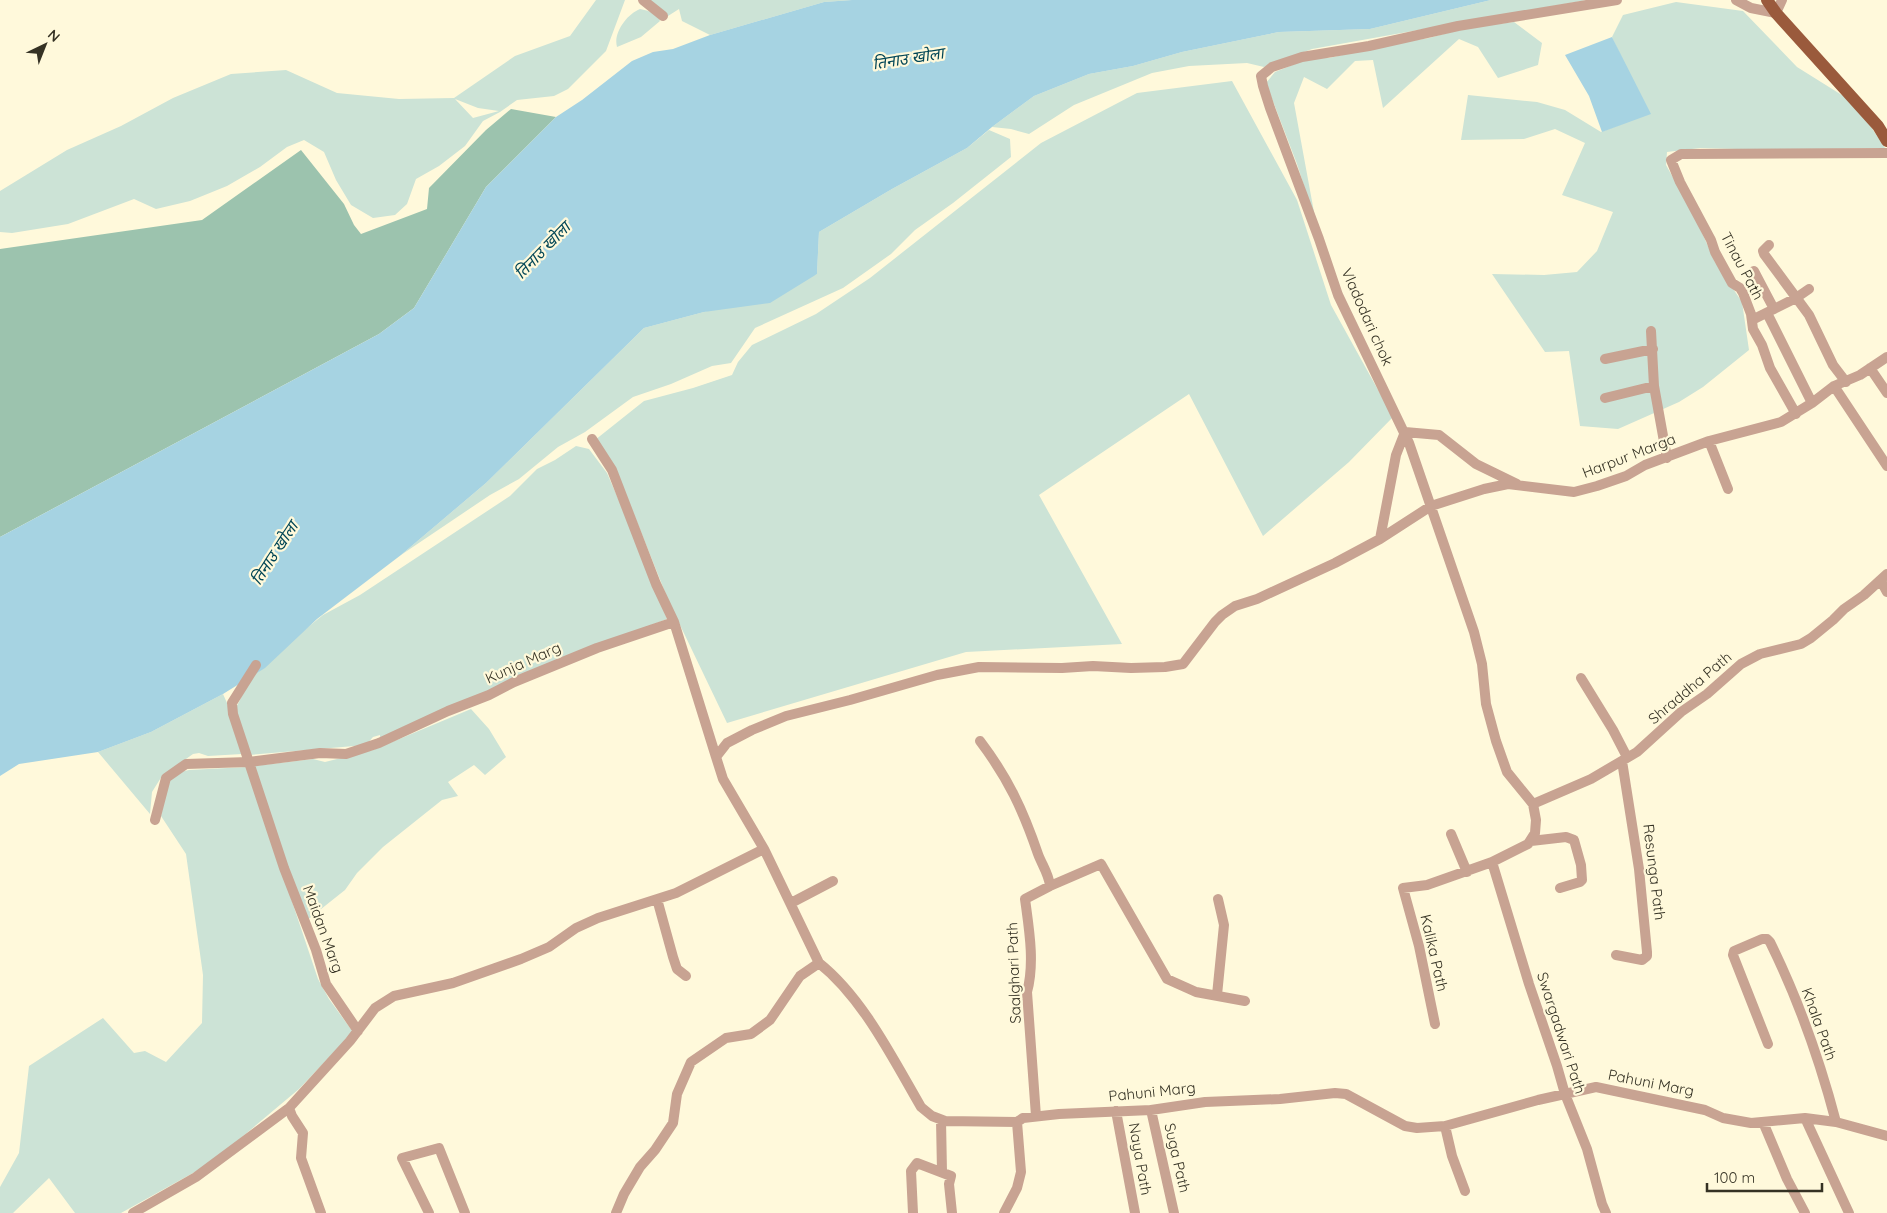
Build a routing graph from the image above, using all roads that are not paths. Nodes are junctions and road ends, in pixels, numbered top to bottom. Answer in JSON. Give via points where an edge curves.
{"nodes":[{"id":1,"x":643,"y":0,"type":"edge"},
{"id":2,"x":1617,"y":0,"type":"edge"},
{"id":3,"x":1736,"y":0,"type":"edge"},
{"id":4,"x":1767,"y":0,"type":"edge"},
{"id":5,"x":1782,"y":0,"type":"edge"},
{"id":6,"x":1776,"y":13,"type":"junction"},
{"id":7,"x":663,"y":16,"type":"dead end"},
{"id":8,"x":1887,"y":141,"type":"edge"},
{"id":9,"x":1887,"y":153,"type":"edge"},
{"id":10,"x":1769,"y":245,"type":"dead end"},
{"id":11,"x":1754,"y":271,"type":"dead end"},
{"id":12,"x":1809,"y":290,"type":"dead end"},
{"id":13,"x":1796,"y":298,"type":"junction"},
{"id":14,"x":1771,"y":311,"type":"junction"},
{"id":15,"x":1752,"y":320,"type":"junction"},
{"id":16,"x":1651,"y":331,"type":"dead end"},
{"id":17,"x":1653,"y":350,"type":"junction"},
{"id":18,"x":1887,"y":357,"type":"edge"},
{"id":19,"x":1605,"y":359,"type":"dead end"},
{"id":20,"x":1870,"y":368,"type":"junction"},
{"id":21,"x":1846,"y":382,"type":"junction"},
{"id":22,"x":1654,"y":386,"type":"junction"},
{"id":23,"x":1834,"y":386,"type":"junction"},
{"id":24,"x":1887,"y":393,"type":"edge"},
{"id":25,"x":1604,"y":398,"type":"dead end"},
{"id":26,"x":1812,"y":403,"type":"junction"},
{"id":27,"x":1796,"y":414,"type":"junction"},
{"id":28,"x":1405,"y":432,"type":"junction"},
{"id":29,"x":592,"y":439,"type":"dead end"},
{"id":30,"x":1710,"y":441,"type":"junction"},
{"id":31,"x":1668,"y":458,"type":"junction"},
{"id":32,"x":1887,"y":466,"type":"edge"},
{"id":33,"x":1520,"y":486,"type":"junction"},
{"id":34,"x":1728,"y":488,"type":"dead end"},
{"id":35,"x":1431,"y":506,"type":"junction"},
{"id":36,"x":1380,"y":539,"type":"junction"},
{"id":37,"x":1884,"y":577,"type":"edge"},
{"id":38,"x":1887,"y":592,"type":"edge"},
{"id":39,"x":674,"y":622,"type":"junction"},
{"id":40,"x":256,"y":666,"type":"dead end"},
{"id":41,"x":1581,"y":678,"type":"dead end"},
{"id":42,"x":980,"y":741,"type":"dead end"},
{"id":43,"x":716,"y":757,"type":"junction"},
{"id":44,"x":1624,"y":759,"type":"junction"},
{"id":45,"x":249,"y":762,"type":"junction"},
{"id":46,"x":1533,"y":804,"type":"junction"},
{"id":47,"x":155,"y":820,"type":"dead end"},
{"id":48,"x":1451,"y":834,"type":"dead end"},
{"id":49,"x":1531,"y":841,"type":"junction"},
{"id":50,"x":764,"y":849,"type":"junction"},
{"id":51,"x":1492,"y":862,"type":"junction"},
{"id":52,"x":1467,"y":872,"type":"junction"},
{"id":53,"x":832,"y":881,"type":"dead end"},
{"id":54,"x":1050,"y":886,"type":"junction"},
{"id":55,"x":1560,"y":888,"type":"dead end"},
{"id":56,"x":657,"y":899,"type":"junction"},
{"id":57,"x":1218,"y":899,"type":"dead end"},
{"id":58,"x":791,"y":903,"type":"junction"},
{"id":59,"x":1616,"y":955,"type":"dead end"},
{"id":60,"x":819,"y":963,"type":"junction"},
{"id":61,"x":686,"y":976,"type":"dead end"},
{"id":62,"x":1217,"y":995,"type":"junction"},
{"id":63,"x":1245,"y":1001,"type":"dead end"},
{"id":64,"x":1435,"y":1024,"type":"dead end"},
{"id":65,"x":358,"y":1031,"type":"junction"},
{"id":66,"x":1768,"y":1044,"type":"dead end"},
{"id":67,"x":1565,"y":1094,"type":"junction"},
{"id":68,"x":289,"y":1108,"type":"junction"},
{"id":69,"x":1151,"y":1110,"type":"junction"},
{"id":70,"x":1116,"y":1111,"type":"junction"},
{"id":71,"x":1036,"y":1116,"type":"junction"},
{"id":72,"x":1805,"y":1118,"type":"junction"},
{"id":73,"x":941,"y":1120,"type":"junction"},
{"id":74,"x":1017,"y":1122,"type":"junction"},
{"id":75,"x":1763,"y":1122,"type":"junction"},
{"id":76,"x":1836,"y":1122,"type":"junction"},
{"id":77,"x":1445,"y":1126,"type":"junction"},
{"id":78,"x":1887,"y":1136,"type":"edge"},
{"id":79,"x":942,"y":1172,"type":"junction"},
{"id":80,"x":1465,"y":1191,"type":"dead end"},
{"id":81,"x":138,"y":1212,"type":"edge"},
{"id":82,"x":428,"y":1212,"type":"edge"},
{"id":83,"x":321,"y":1213,"type":"edge"},
{"id":84,"x":465,"y":1213,"type":"edge"},
{"id":85,"x":616,"y":1213,"type":"edge"},
{"id":86,"x":913,"y":1213,"type":"edge"},
{"id":87,"x":952,"y":1213,"type":"edge"},
{"id":88,"x":1004,"y":1213,"type":"edge"},
{"id":89,"x":1135,"y":1213,"type":"edge"},
{"id":90,"x":1174,"y":1213,"type":"edge"},
{"id":91,"x":1606,"y":1213,"type":"edge"},
{"id":92,"x":1804,"y":1213,"type":"edge"},
{"id":93,"x":1849,"y":1213,"type":"edge"}],
"edges":[{"from":1,"to":7,"type":"street"},
{"from":2,"to":28,"type":"street","name":"Vladodari chok","via":[[1458,26],[1302,57],[1272,67],[1261,76],[1338,295]]},
{"from":3,"to":6,"type":"street","via":[[1751,8]]},
{"from":4,"to":6,"type":"main road"},
{"from":5,"to":6,"type":"street"},
{"from":6,"to":8,"type":"main road","via":[[1878,126]]},
{"from":9,"to":15,"type":"street","name":"Tinau Path","via":[[1681,154],[1671,160],[1723,268],[1743,293]]},
{"from":10,"to":13,"type":"street","name":"Tinau Path","via":[[1764,254]]},
{"from":11,"to":14,"type":"street","name":"Tinau Path"},
{"from":12,"to":13,"type":"street"},
{"from":13,"to":14,"type":"street"},
{"from":13,"to":21,"type":"street","name":"Tinau Path"},
{"from":14,"to":15,"type":"street"},
{"from":14,"to":26,"type":"street","name":"Tinau Path"},
{"from":15,"to":27,"type":"street","name":"Tinau Path","via":[[1770,368]]},
{"from":16,"to":17,"type":"street"},
{"from":17,"to":19,"type":"street"},
{"from":17,"to":22,"type":"street"},
{"from":18,"to":20,"type":"street","name":"Harpur Marga"},
{"from":20,"to":21,"type":"street","name":"Harpur Marga"},
{"from":20,"to":24,"type":"street"},
{"from":21,"to":23,"type":"street","name":"Harpur Marga"},
{"from":22,"to":25,"type":"street"},
{"from":22,"to":31,"type":"street"},
{"from":23,"to":26,"type":"street","name":"Harpur Marga"},
{"from":23,"to":32,"type":"street"},
{"from":26,"to":27,"type":"street","name":"Harpur Marga"},
{"from":27,"to":30,"type":"street","name":"Harpur Marga","via":[[1782,422]]},
{"from":28,"to":33,"type":"street","via":[[1439,435],[1476,464]]},
{"from":28,"to":35,"type":"street","name":"Vladodari chok"},
{"from":28,"to":36,"type":"street","via":[[1396,456]]},
{"from":29,"to":39,"type":"street","via":[[612,470]]},
{"from":30,"to":31,"type":"street","name":"Harpur Marga"},
{"from":30,"to":34,"type":"street"},
{"from":31,"to":33,"type":"street","name":"Harpur Marga","via":[[1645,465],[1626,476],[1574,492]]},
{"from":33,"to":35,"type":"street","name":"Harpur Marga","via":[[1508,484],[1484,489]]},
{"from":35,"to":36,"type":"street","name":"Harpur Marga"},
{"from":35,"to":46,"type":"street","name":"Vladodari chok","via":[[1474,632],[1496,741],[1507,772]]},
{"from":36,"to":43,"type":"street","name":"Harpur Marga","via":[[1292,583],[1235,606],[1222,615],[1183,664],[1130,668],[979,667],[937,675],[786,716],[727,743]]},
{"from":37,"to":38,"type":"street"},
{"from":37,"to":44,"type":"street","name":"Shraddha Path","via":[[1811,638],[1801,644],[1760,654],[1740,664],[1637,752]]},
{"from":39,"to":43,"type":"street"},
{"from":39,"to":45,"type":"street","name":"Kunja Marg","via":[[590,651],[379,743],[346,754],[320,753]]},
{"from":40,"to":45,"type":"street","via":[[232,703],[232,714]]},
{"from":41,"to":44,"type":"street","via":[[1613,730]]},
{"from":42,"to":54,"type":"street","via":[[1021,807]]},
{"from":43,"to":50,"type":"street","via":[[723,779]]},
{"from":44,"to":46,"type":"street","name":"Shraddha Path","via":[[1591,779]]},
{"from":44,"to":59,"type":"street","name":"Resunga Path","via":[[1648,952],[1642,960]]},
{"from":45,"to":47,"type":"street","via":[[186,764],[166,778]]},
{"from":45,"to":65,"type":"street","name":"Maidan Marg","via":[[326,984]]},
{"from":46,"to":49,"type":"street","via":[[1536,833]]},
{"from":48,"to":52,"type":"street"},
{"from":49,"to":51,"type":"street"},
{"from":49,"to":55,"type":"street","via":[[1570,837],[1576,843],[1582,880]]},
{"from":50,"to":56,"type":"street"},
{"from":50,"to":58,"type":"street"},
{"from":51,"to":52,"type":"street"},
{"from":51,"to":67,"type":"street","name":"Swargadwari Path"},
{"from":52,"to":64,"type":"street","name":"Kalika Path","via":[[1427,885],[1403,888]]},
{"from":53,"to":58,"type":"street"},
{"from":54,"to":62,"type":"street","via":[[1101,864],[1167,980],[1196,992]]},
{"from":54,"to":71,"type":"street","name":"Saalghari Path","via":[[1025,899],[1031,963],[1027,992]]},
{"from":56,"to":61,"type":"street","via":[[672,957]]},
{"from":56,"to":65,"type":"street","via":[[598,918],[576,928],[549,947],[481,974],[394,996],[375,1008]]},
{"from":57,"to":62,"type":"street","via":[[1224,925]]},
{"from":58,"to":60,"type":"street"},
{"from":60,"to":73,"type":"street","via":[[836,977],[876,1031],[921,1107]]},
{"from":60,"to":85,"type":"street","via":[[800,976],[770,1020],[751,1034],[726,1038],[690,1062],[677,1094],[673,1123],[640,1167]]},
{"from":62,"to":63,"type":"street"},
{"from":65,"to":68,"type":"street"},
{"from":66,"to":76,"type":"street","name":"Khala Path","via":[[1733,955],[1734,951],[1762,939],[1767,939],[1777,956],[1806,1028]]},
{"from":67,"to":75,"type":"street","name":"Pahuni Marg","via":[[1596,1087],[1705,1110],[1723,1118]]},
{"from":67,"to":77,"type":"street","name":"Pahuni Marg"},
{"from":67,"to":91,"type":"street","name":"Swargadwari Path","via":[[1587,1149]]},
{"from":68,"to":81,"type":"street","via":[[196,1177]]},
{"from":68,"to":83,"type":"street","via":[[303,1133],[301,1158]]},
{"from":69,"to":70,"type":"street","name":"Pahuni Marg"},
{"from":69,"to":77,"type":"street","name":"Pahuni Marg","via":[[1205,1102],[1336,1093],[1346,1094],[1405,1126]]},
{"from":69,"to":90,"type":"street","name":"Suga Path"},
{"from":70,"to":71,"type":"street","name":"Pahuni Marg"},
{"from":70,"to":89,"type":"street","name":"Naya Path"},
{"from":71,"to":74,"type":"street","name":"Pahuni Marg"},
{"from":72,"to":75,"type":"street","name":"Pahuni Marg"},
{"from":72,"to":76,"type":"street","name":"Pahuni Marg"},
{"from":72,"to":93,"type":"street"},
{"from":73,"to":74,"type":"street","name":"Pahuni Marg"},
{"from":73,"to":79,"type":"street"},
{"from":74,"to":88,"type":"street","via":[[1021,1172]]},
{"from":75,"to":92,"type":"street"},
{"from":76,"to":78,"type":"street","name":"Pahuni Marg"},
{"from":77,"to":80,"type":"street"},
{"from":79,"to":86,"type":"street","via":[[917,1164],[913,1166],[910,1180]]},
{"from":79,"to":87,"type":"street","via":[[951,1176],[948,1184]]},
{"from":82,"to":84,"type":"street","via":[[402,1158],[439,1148]]}]}
